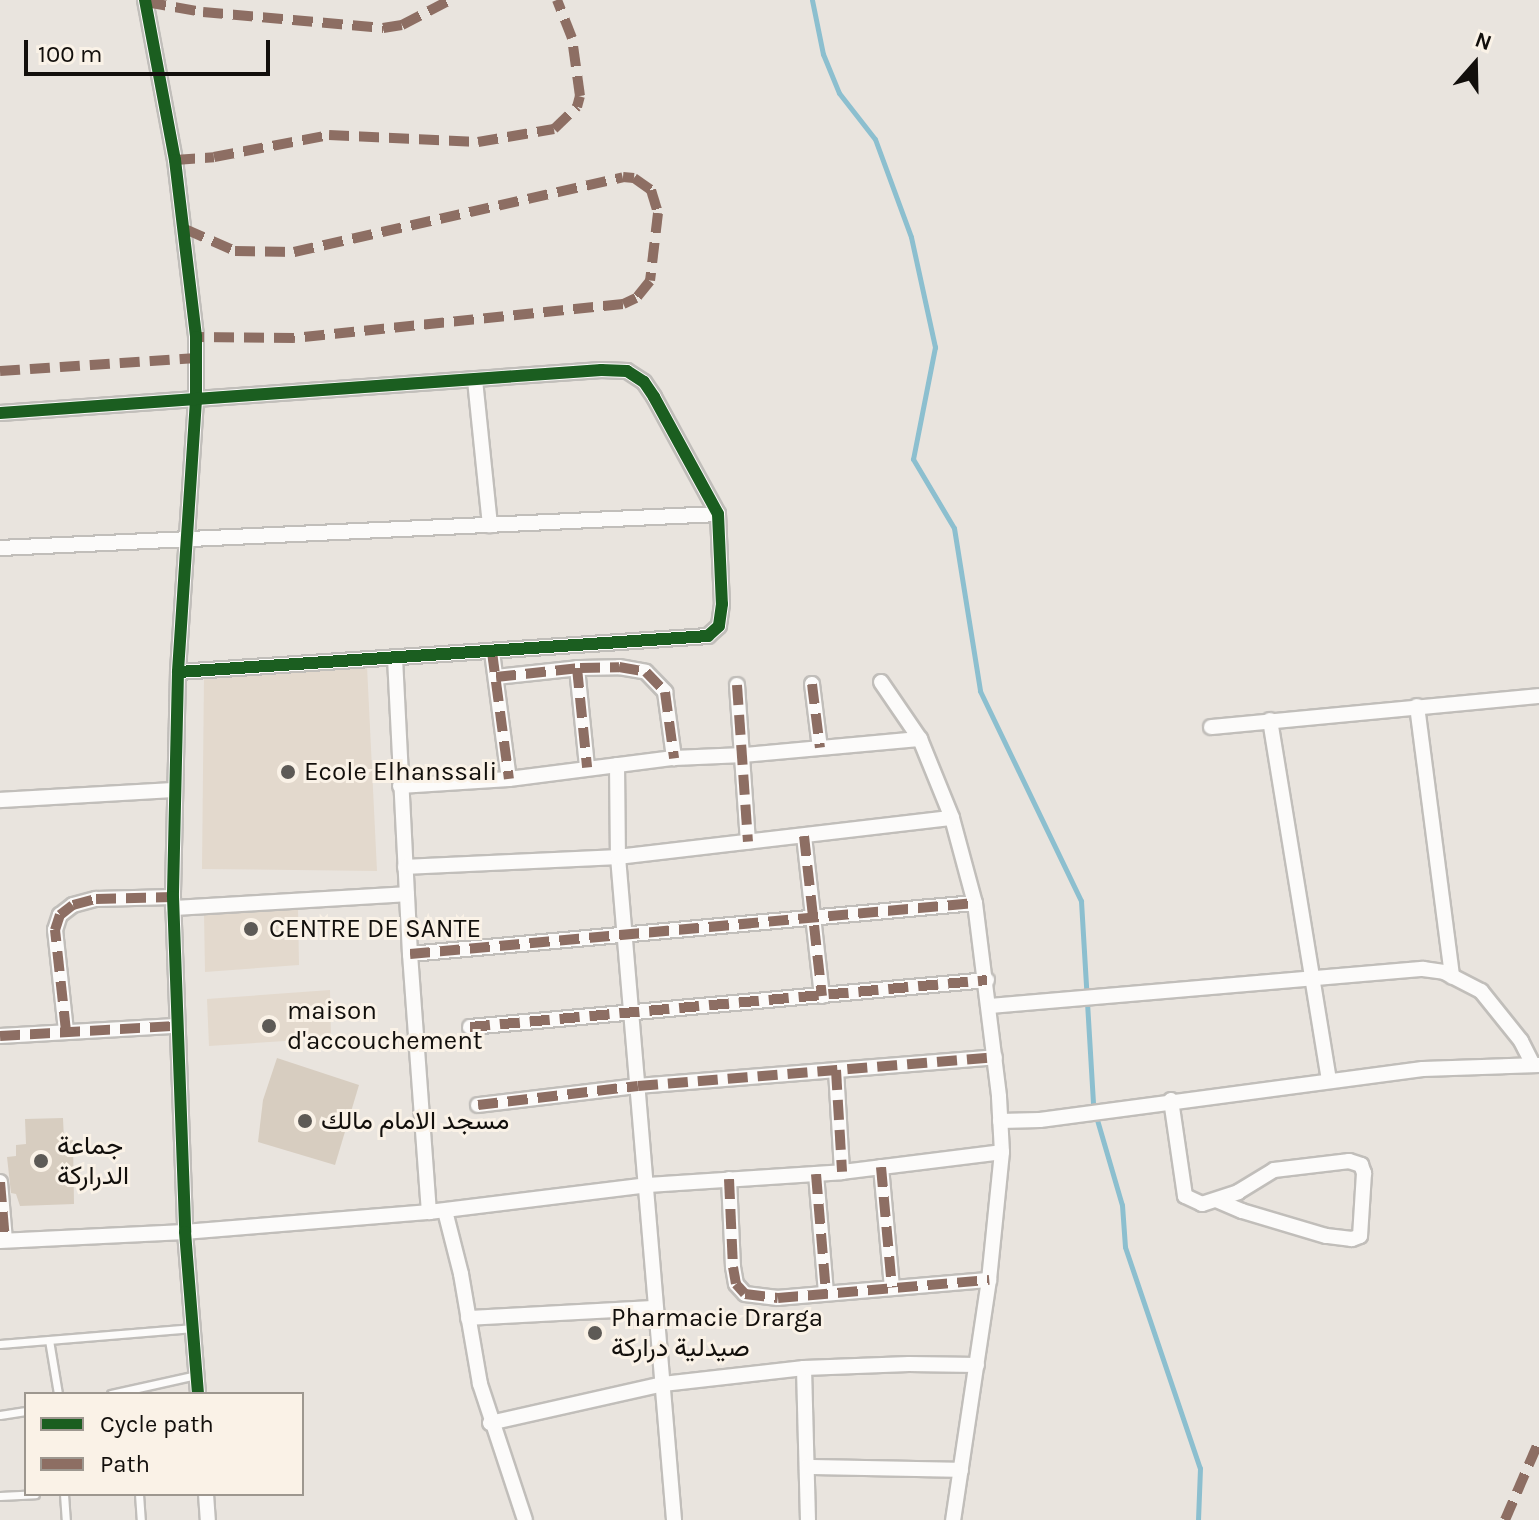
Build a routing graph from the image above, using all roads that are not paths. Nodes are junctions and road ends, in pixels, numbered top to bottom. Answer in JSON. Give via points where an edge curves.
{"nodes":[{"id":1,"x":145,"y":0,"type":"edge"},
{"id":2,"x":475,"y":380,"type":"junction"},
{"id":3,"x":196,"y":400,"type":"junction"},
{"id":4,"x":0,"y":413,"type":"edge"},
{"id":5,"x":718,"y":514,"type":"junction"},
{"id":6,"x":490,"y":525,"type":"junction"},
{"id":7,"x":188,"y":539,"type":"junction"},
{"id":8,"x":0,"y":548,"type":"edge"},
{"id":9,"x":492,"y":652,"type":"junction"},
{"id":10,"x":395,"y":658,"type":"junction"},
{"id":11,"x":577,"y":668,"type":"junction"},
{"id":12,"x":178,"y":672,"type":"junction"},
{"id":13,"x":496,"y":677,"type":"junction"},
{"id":14,"x":881,"y":682,"type":"dead end"},
{"id":15,"x":812,"y":684,"type":"dead end"},
{"id":16,"x":737,"y":685,"type":"dead end"},
{"id":17,"x":1539,"y":696,"type":"edge"},
{"id":18,"x":1417,"y":706,"type":"junction"},
{"id":19,"x":1270,"y":720,"type":"junction"},
{"id":20,"x":1211,"y":727,"type":"dead end"},
{"id":21,"x":920,"y":739,"type":"junction"},
{"id":22,"x":820,"y":748,"type":"junction"},
{"id":23,"x":744,"y":755,"type":"junction"},
{"id":24,"x":674,"y":758,"type":"junction"},
{"id":25,"x":617,"y":765,"type":"junction"},
{"id":26,"x":587,"y":767,"type":"junction"},
{"id":27,"x":509,"y":779,"type":"junction"},
{"id":28,"x":400,"y":786,"type":"junction"},
{"id":29,"x":175,"y":790,"type":"junction"},
{"id":30,"x":0,"y":800,"type":"edge"},
{"id":31,"x":952,"y":818,"type":"junction"},
{"id":32,"x":804,"y":836,"type":"junction"},
{"id":33,"x":748,"y":842,"type":"junction"},
{"id":34,"x":618,"y":857,"type":"junction"},
{"id":35,"x":405,"y":867,"type":"junction"},
{"id":36,"x":407,"y":894,"type":"junction"},
{"id":37,"x":173,"y":903,"type":"junction"},
{"id":38,"x":975,"y":903,"type":"junction"},
{"id":39,"x":812,"y":919,"type":"junction"},
{"id":40,"x":626,"y":934,"type":"junction"},
{"id":41,"x":410,"y":954,"type":"junction"},
{"id":42,"x":1452,"y":977,"type":"junction"},
{"id":43,"x":1310,"y":978,"type":"junction"},
{"id":44,"x":987,"y":980,"type":"junction"},
{"id":45,"x":822,"y":996,"type":"junction"},
{"id":46,"x":990,"y":1006,"type":"junction"},
{"id":47,"x":632,"y":1013,"type":"junction"},
{"id":48,"x":176,"y":1026,"type":"junction"},
{"id":49,"x":470,"y":1027,"type":"dead end"},
{"id":50,"x":66,"y":1031,"type":"junction"},
{"id":51,"x":0,"y":1036,"type":"edge"},
{"id":52,"x":995,"y":1057,"type":"junction"},
{"id":53,"x":1536,"y":1065,"type":"edge"},
{"id":54,"x":836,"y":1070,"type":"junction"},
{"id":55,"x":1329,"y":1080,"type":"junction"},
{"id":56,"x":638,"y":1086,"type":"junction"},
{"id":57,"x":1171,"y":1100,"type":"junction"},
{"id":58,"x":478,"y":1105,"type":"dead end"},
{"id":59,"x":1000,"y":1121,"type":"junction"},
{"id":60,"x":1002,"y":1152,"type":"junction"},
{"id":61,"x":881,"y":1167,"type":"junction"},
{"id":62,"x":842,"y":1172,"type":"junction"},
{"id":63,"x":816,"y":1174,"type":"junction"},
{"id":64,"x":729,"y":1179,"type":"junction"},
{"id":65,"x":0,"y":1182,"type":"edge"},
{"id":66,"x":648,"y":1185,"type":"junction"},
{"id":67,"x":1218,"y":1201,"type":"junction"},
{"id":68,"x":445,"y":1211,"type":"junction"},
{"id":69,"x":429,"y":1212,"type":"junction"},
{"id":70,"x":185,"y":1232,"type":"junction"},
{"id":71,"x":2,"y":1240,"type":"edge"},
{"id":72,"x":989,"y":1280,"type":"junction"},
{"id":73,"x":892,"y":1287,"type":"junction"},
{"id":74,"x":826,"y":1292,"type":"junction"},
{"id":75,"x":655,"y":1308,"type":"junction"},
{"id":76,"x":468,"y":1318,"type":"junction"},
{"id":77,"x":193,"y":1328,"type":"junction"},
{"id":78,"x":49,"y":1340,"type":"junction"},
{"id":79,"x":0,"y":1344,"type":"edge"},
{"id":80,"x":977,"y":1365,"type":"junction"},
{"id":81,"x":804,"y":1368,"type":"junction"},
{"id":82,"x":197,"y":1375,"type":"junction"},
{"id":83,"x":663,"y":1384,"type":"junction"},
{"id":84,"x":58,"y":1392,"type":"edge"},
{"id":85,"x":133,"y":1392,"type":"edge"},
{"id":86,"x":198,"y":1392,"type":"edge"},
{"id":87,"x":24,"y":1411,"type":"edge"},
{"id":88,"x":0,"y":1415,"type":"edge"},
{"id":89,"x":490,"y":1423,"type":"junction"},
{"id":90,"x":807,"y":1467,"type":"junction"},
{"id":91,"x":961,"y":1470,"type":"junction"},
{"id":92,"x":24,"y":1495,"type":"edge"},
{"id":93,"x":0,"y":1496,"type":"edge"},
{"id":94,"x":64,"y":1496,"type":"edge"},
{"id":95,"x":139,"y":1496,"type":"edge"},
{"id":96,"x":206,"y":1496,"type":"edge"},
{"id":97,"x":66,"y":1520,"type":"edge"},
{"id":98,"x":141,"y":1520,"type":"edge"},
{"id":99,"x":208,"y":1520,"type":"edge"},
{"id":100,"x":525,"y":1520,"type":"edge"},
{"id":101,"x":674,"y":1520,"type":"edge"},
{"id":102,"x":808,"y":1520,"type":"edge"},
{"id":103,"x":953,"y":1520,"type":"edge"}],
"edges":[{"from":1,"to":3,"type":"street","via":[[185,229],[196,337]]},
{"from":2,"to":3,"type":"street"},
{"from":2,"to":5,"type":"street","via":[[627,371],[661,409]]},
{"from":2,"to":6,"type":"street"},
{"from":3,"to":4,"type":"street"},
{"from":3,"to":7,"type":"street"},
{"from":5,"to":6,"type":"street"},
{"from":5,"to":9,"type":"street","via":[[722,604],[714,632],[698,638]]},
{"from":6,"to":7,"type":"street"},
{"from":7,"to":8,"type":"street"},
{"from":7,"to":12,"type":"street"},
{"from":9,"to":10,"type":"street"},
{"from":9,"to":13,"type":"street"},
{"from":10,"to":12,"type":"street"},
{"from":10,"to":28,"type":"street"},
{"from":11,"to":13,"type":"street"},
{"from":11,"to":24,"type":"street","via":[[619,667],[646,672],[657,680],[665,692]]},
{"from":11,"to":26,"type":"street"},
{"from":12,"to":29,"type":"street"},
{"from":13,"to":27,"type":"street"},
{"from":14,"to":21,"type":"street"},
{"from":15,"to":22,"type":"street"},
{"from":16,"to":23,"type":"street"},
{"from":17,"to":18,"type":"street"},
{"from":18,"to":19,"type":"street"},
{"from":18,"to":42,"type":"street"},
{"from":19,"to":20,"type":"street"},
{"from":19,"to":43,"type":"street"},
{"from":21,"to":22,"type":"street"},
{"from":21,"to":31,"type":"street"},
{"from":22,"to":23,"type":"street"},
{"from":23,"to":24,"type":"street"},
{"from":23,"to":33,"type":"street"},
{"from":24,"to":25,"type":"street"},
{"from":25,"to":26,"type":"street"},
{"from":25,"to":34,"type":"street"},
{"from":26,"to":27,"type":"street"},
{"from":27,"to":28,"type":"street"},
{"from":28,"to":35,"type":"street"},
{"from":29,"to":30,"type":"street"},
{"from":29,"to":37,"type":"street"},
{"from":31,"to":32,"type":"street"},
{"from":31,"to":38,"type":"street"},
{"from":32,"to":33,"type":"street"},
{"from":32,"to":39,"type":"street"},
{"from":33,"to":34,"type":"street"},
{"from":34,"to":35,"type":"street"},
{"from":34,"to":40,"type":"street"},
{"from":35,"to":36,"type":"street"},
{"from":36,"to":37,"type":"street"},
{"from":36,"to":41,"type":"street"},
{"from":37,"to":48,"type":"street"},
{"from":37,"to":50,"type":"street","via":[[96,899],[60,915],[55,930]]},
{"from":38,"to":39,"type":"street"},
{"from":38,"to":44,"type":"street"},
{"from":39,"to":40,"type":"street"},
{"from":39,"to":45,"type":"street"},
{"from":40,"to":41,"type":"street"},
{"from":40,"to":47,"type":"street"},
{"from":41,"to":69,"type":"street"},
{"from":42,"to":43,"type":"street","via":[[1423,969]]},
{"from":42,"to":53,"type":"street","via":[[1481,991]]},
{"from":43,"to":46,"type":"street"},
{"from":43,"to":55,"type":"street"},
{"from":44,"to":45,"type":"street"},
{"from":44,"to":46,"type":"street"},
{"from":45,"to":47,"type":"street"},
{"from":46,"to":52,"type":"street"},
{"from":47,"to":49,"type":"street"},
{"from":47,"to":56,"type":"street"},
{"from":48,"to":50,"type":"street"},
{"from":48,"to":70,"type":"street"},
{"from":50,"to":51,"type":"street"},
{"from":52,"to":54,"type":"street"},
{"from":52,"to":59,"type":"street"},
{"from":53,"to":55,"type":"street","via":[[1423,1069]]},
{"from":54,"to":56,"type":"street"},
{"from":54,"to":62,"type":"street"},
{"from":55,"to":57,"type":"street"},
{"from":56,"to":58,"type":"street"},
{"from":56,"to":66,"type":"street"},
{"from":57,"to":59,"type":"street"},
{"from":57,"to":67,"type":"street","via":[[1185,1196],[1202,1204]]},
{"from":59,"to":60,"type":"street"},
{"from":60,"to":61,"type":"street"},
{"from":60,"to":72,"type":"street"},
{"from":61,"to":62,"type":"street"},
{"from":61,"to":73,"type":"street"},
{"from":62,"to":63,"type":"street"},
{"from":63,"to":64,"type":"street"},
{"from":63,"to":74,"type":"street"},
{"from":64,"to":66,"type":"street"},
{"from":64,"to":74,"type":"street","via":[[733,1267],[740,1290],[754,1298]]},
{"from":65,"to":71,"type":"street"},
{"from":66,"to":68,"type":"street"},
{"from":66,"to":75,"type":"street"},
{"from":67,"to":67,"type":"street","via":[[1326,1236],[1352,1239],[1360,1236],[1364,1173],[1361,1165],[1349,1161],[1274,1170]]},
{"from":68,"to":69,"type":"street"},
{"from":68,"to":76,"type":"street"},
{"from":69,"to":70,"type":"street"},
{"from":70,"to":71,"type":"street"},
{"from":70,"to":77,"type":"street"},
{"from":72,"to":73,"type":"street"},
{"from":72,"to":80,"type":"street"},
{"from":73,"to":74,"type":"street"},
{"from":75,"to":76,"type":"street"},
{"from":75,"to":83,"type":"street"},
{"from":76,"to":89,"type":"street"},
{"from":77,"to":78,"type":"lane"},
{"from":77,"to":82,"type":"street"},
{"from":78,"to":79,"type":"lane"},
{"from":78,"to":84,"type":"lane"},
{"from":80,"to":81,"type":"street"},
{"from":80,"to":91,"type":"street"},
{"from":81,"to":83,"type":"street"},
{"from":81,"to":90,"type":"street"},
{"from":82,"to":85,"type":"lane"},
{"from":82,"to":86,"type":"street"},
{"from":83,"to":89,"type":"street"},
{"from":83,"to":101,"type":"street"},
{"from":87,"to":88,"type":"lane"},
{"from":89,"to":100,"type":"street"},
{"from":90,"to":91,"type":"street"},
{"from":90,"to":102,"type":"street"},
{"from":91,"to":103,"type":"street"},
{"from":92,"to":93,"type":"lane"},
{"from":94,"to":97,"type":"lane"},
{"from":95,"to":98,"type":"lane"},
{"from":96,"to":99,"type":"street"}]}
